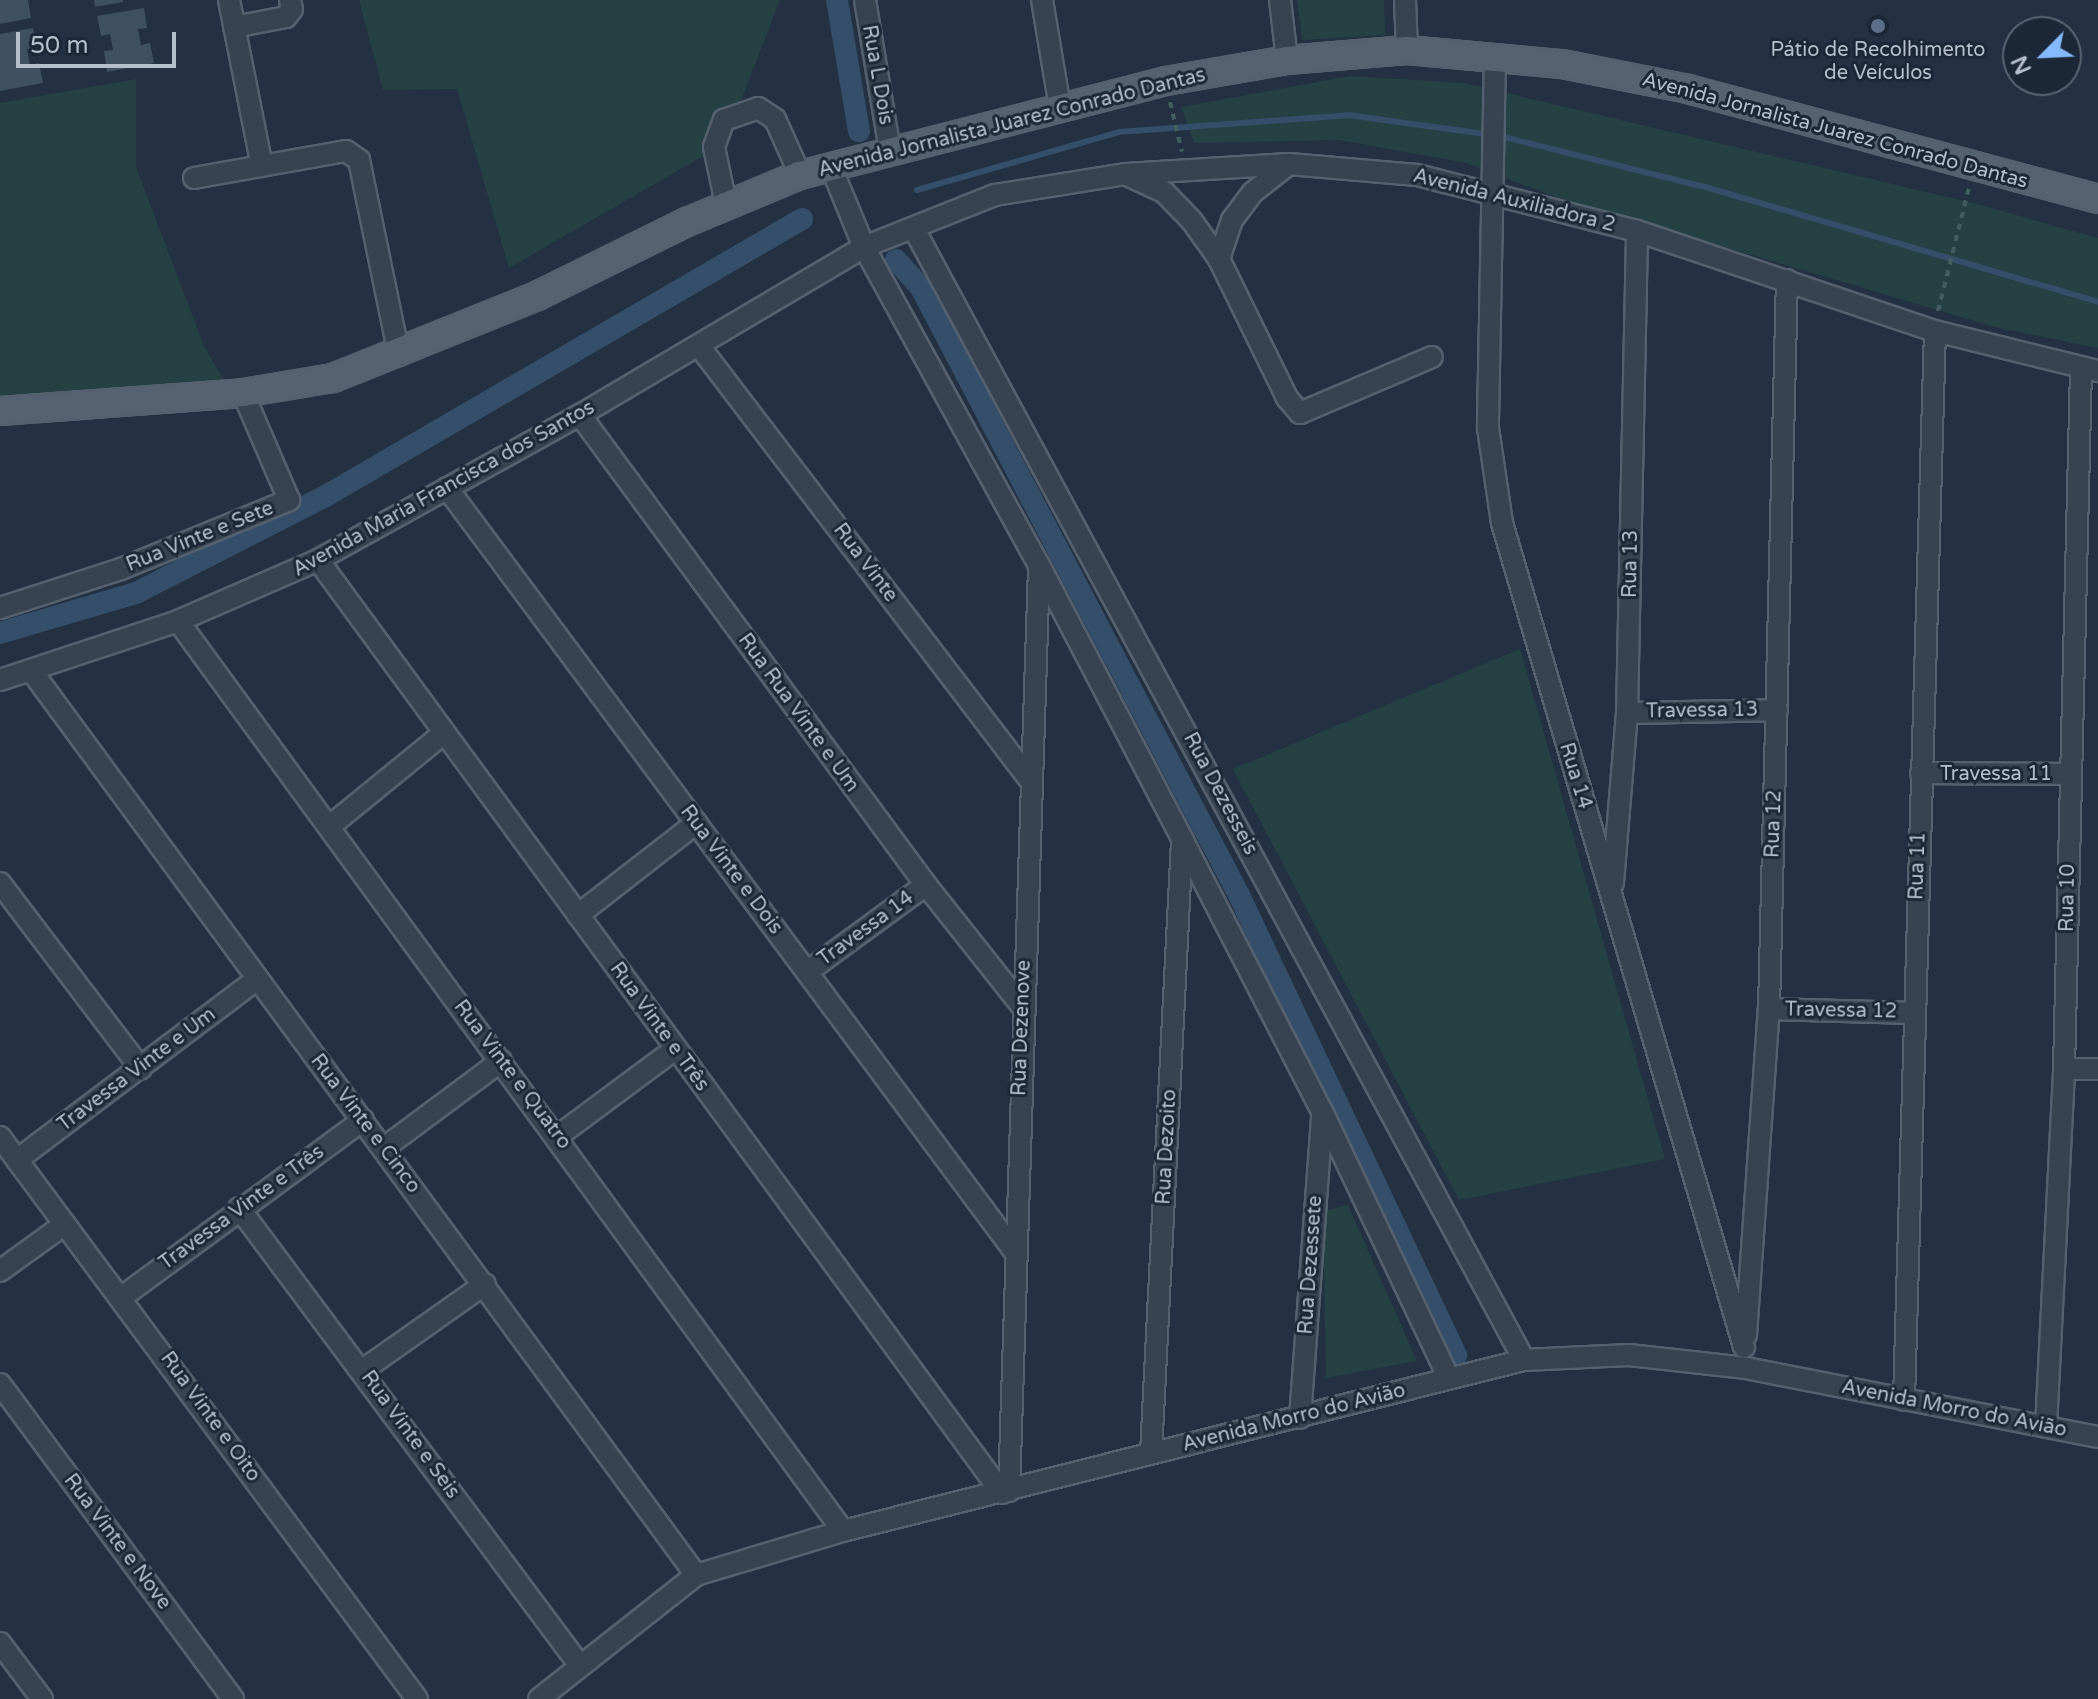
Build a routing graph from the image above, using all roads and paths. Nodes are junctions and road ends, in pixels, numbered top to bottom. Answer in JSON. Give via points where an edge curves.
{"nodes":[{"id":1,"x":229,"y":0,"type":"edge"},
{"id":2,"x":290,"y":0,"type":"edge"},
{"id":3,"x":865,"y":0,"type":"edge"},
{"id":4,"x":1042,"y":0,"type":"edge"},
{"id":5,"x":1280,"y":0,"type":"edge"},
{"id":6,"x":1405,"y":0,"type":"edge"},
{"id":7,"x":234,"y":27,"type":"junction"},
{"id":8,"x":1407,"y":50,"type":"junction"},
{"id":9,"x":1495,"y":56,"type":"junction"},
{"id":10,"x":1287,"y":60,"type":"junction"},
{"id":11,"x":1060,"y":107,"type":"junction"},
{"id":12,"x":1171,"y":108,"type":"dead end"},
{"id":13,"x":890,"y":151,"type":"junction"},
{"id":14,"x":1182,"y":153,"type":"dead end"},
{"id":15,"x":1289,"y":164,"type":"junction"},
{"id":16,"x":262,"y":166,"type":"junction"},
{"id":17,"x":1975,"y":166,"type":"junction"},
{"id":18,"x":831,"y":167,"type":"junction"},
{"id":19,"x":1126,"y":174,"type":"junction"},
{"id":20,"x":800,"y":175,"type":"junction"},
{"id":21,"x":194,"y":178,"type":"dead end"},
{"id":22,"x":1493,"y":192,"type":"junction"},
{"id":23,"x":2098,"y":199,"type":"edge"},
{"id":24,"x":726,"y":204,"type":"junction"},
{"id":25,"x":914,"y":229,"type":"junction"},
{"id":26,"x":1637,"y":231,"type":"junction"},
{"id":27,"x":864,"y":247,"type":"junction"},
{"id":28,"x":1219,"y":259,"type":"junction"},
{"id":29,"x":1787,"y":280,"type":"junction"},
{"id":30,"x":1935,"y":331,"type":"junction"},
{"id":31,"x":699,"y":346,"type":"junction"},
{"id":32,"x":399,"y":355,"type":"junction"},
{"id":33,"x":1432,"y":357,"type":"dead end"},
{"id":34,"x":2090,"y":370,"type":"edge"},
{"id":35,"x":243,"y":393,"type":"junction"},
{"id":36,"x":0,"y":411,"type":"edge"},
{"id":37,"x":580,"y":415,"type":"junction"},
{"id":38,"x":447,"y":488,"type":"junction"},
{"id":39,"x":318,"y":560,"type":"junction"},
{"id":40,"x":1039,"y":565,"type":"junction"},
{"id":41,"x":0,"y":608,"type":"edge"},
{"id":42,"x":178,"y":621,"type":"junction"},
{"id":43,"x":33,"y":673,"type":"junction"},
{"id":44,"x":0,"y":680,"type":"edge"},
{"id":45,"x":1777,"y":710,"type":"junction"},
{"id":46,"x":1627,"y":713,"type":"junction"},
{"id":47,"x":444,"y":733,"type":"junction"},
{"id":48,"x":1921,"y":773,"type":"junction"},
{"id":49,"x":2071,"y":774,"type":"junction"},
{"id":50,"x":1030,"y":780,"type":"junction"},
{"id":51,"x":696,"y":823,"type":"junction"},
{"id":52,"x":330,"y":826,"type":"junction"},
{"id":53,"x":1183,"y":841,"type":"junction"},
{"id":54,"x":0,"y":883,"type":"edge"},
{"id":55,"x":926,"y":885,"type":"junction"},
{"id":56,"x":1612,"y":895,"type":"junction"},
{"id":57,"x":578,"y":915,"type":"junction"},
{"id":58,"x":807,"y":972,"type":"junction"},
{"id":59,"x":256,"y":980,"type":"junction"},
{"id":60,"x":1022,"y":1006,"type":"junction"},
{"id":61,"x":1769,"y":1009,"type":"junction"},
{"id":62,"x":1913,"y":1013,"type":"junction"},
{"id":63,"x":675,"y":1049,"type":"junction"},
{"id":64,"x":501,"y":1061,"type":"junction"},
{"id":65,"x":141,"y":1069,"type":"junction"},
{"id":66,"x":2064,"y":1069,"type":"junction"},
{"id":67,"x":2098,"y":1069,"type":"edge"},
{"id":68,"x":1322,"y":1111,"type":"junction"},
{"id":69,"x":363,"y":1120,"type":"junction"},
{"id":70,"x":558,"y":1136,"type":"junction"},
{"id":71,"x":0,"y":1137,"type":"edge"},
{"id":72,"x":384,"y":1148,"type":"junction"},
{"id":73,"x":17,"y":1160,"type":"junction"},
{"id":74,"x":239,"y":1208,"type":"junction"},
{"id":75,"x":65,"y":1224,"type":"junction"},
{"id":76,"x":1015,"y":1252,"type":"junction"},
{"id":77,"x":0,"y":1271,"type":"edge"},
{"id":78,"x":485,"y":1284,"type":"junction"},
{"id":79,"x":122,"y":1297,"type":"junction"},
{"id":80,"x":1744,"y":1347,"type":"junction"},
{"id":81,"x":1524,"y":1360,"type":"junction"},
{"id":82,"x":1746,"y":1368,"type":"junction"},
{"id":83,"x":363,"y":1370,"type":"junction"},
{"id":84,"x":1449,"y":1378,"type":"junction"},
{"id":85,"x":0,"y":1384,"type":"edge"},
{"id":86,"x":1904,"y":1400,"type":"junction"},
{"id":87,"x":7,"y":1410,"type":"edge"},
{"id":88,"x":1300,"y":1418,"type":"junction"},
{"id":89,"x":2046,"y":1427,"type":"junction"},
{"id":90,"x":2098,"y":1437,"type":"edge"},
{"id":91,"x":1151,"y":1453,"type":"junction"},
{"id":92,"x":1006,"y":1492,"type":"junction"},
{"id":93,"x":843,"y":1531,"type":"junction"},
{"id":94,"x":696,"y":1575,"type":"junction"},
{"id":95,"x":0,"y":1643,"type":"edge"},
{"id":96,"x":578,"y":1663,"type":"junction"},
{"id":97,"x":42,"y":1699,"type":"edge"},
{"id":98,"x":233,"y":1699,"type":"edge"},
{"id":99,"x":417,"y":1699,"type":"edge"},
{"id":100,"x":539,"y":1699,"type":"edge"}],
"edges":[{"from":1,"to":7,"type":"street"},
{"from":2,"to":7,"type":"street","via":[[292,9],[286,17]]},
{"from":3,"to":13,"type":"street","name":"Rua L Dois"},
{"from":4,"to":11,"type":"street"},
{"from":5,"to":10,"type":"street"},
{"from":6,"to":8,"type":"street"},
{"from":7,"to":16,"type":"street"},
{"from":8,"to":9,"type":"main road","name":"Avenida Jornalista Juarez Conrado Dantas"},
{"from":8,"to":10,"type":"main road","name":"Avenida Jornalista Juarez Conrado Dantas"},
{"from":9,"to":17,"type":"main road","name":"Avenida Jornalista Juarez Conrado Dantas","via":[[1688,89]]},
{"from":9,"to":22,"type":"street","name":"Rua 14"},
{"from":10,"to":11,"type":"main road","name":"Avenida Jornalista Juarez Conrado Dantas"},
{"from":11,"to":13,"type":"main road","name":"Avenida Jornalista Juarez Conrado Dantas"},
{"from":12,"to":14,"type":"path"},
{"from":13,"to":18,"type":"main road","name":"Avenida Jornalista Juarez Conrado Dantas"},
{"from":15,"to":19,"type":"street","name":"Avenida Auxiliadora 2"},
{"from":15,"to":22,"type":"street","name":"Avenida Auxiliadora 2","via":[[1417,175]]},
{"from":15,"to":28,"type":"street","via":[[1252,193],[1232,220]]},
{"from":16,"to":21,"type":"street"},
{"from":16,"to":32,"type":"street","via":[[346,151],[359,160]]},
{"from":17,"to":23,"type":"main road","name":"Avenida Jornalista Juarez Conrado Dantas"},
{"from":17,"to":30,"type":"path","via":[[1942,278]]},
{"from":18,"to":20,"type":"main road","name":"Avenida Jornalista Juarez Conrado Dantas"},
{"from":18,"to":27,"type":"street"},
{"from":19,"to":25,"type":"street","name":"Avenida Auxiliadora 2","via":[[995,195]]},
{"from":19,"to":28,"type":"street","via":[[1164,192]]},
{"from":20,"to":24,"type":"main road","name":"Avenida Jornalista Juarez Conrado Dantas"},
{"from":20,"to":24,"type":"street","via":[[775,119],[758,108],[724,120],[714,147]]},
{"from":22,"to":26,"type":"street","name":"Avenida Auxiliadora 2"},
{"from":22,"to":56,"type":"street","name":"Rua 14","via":[[1488,386],[1493,479],[1534,641]]},
{"from":24,"to":32,"type":"main road","name":"Avenida Jornalista Juarez Conrado Dantas"},
{"from":25,"to":27,"type":"street","name":"Avenida Auxiliadora 2"},
{"from":25,"to":81,"type":"street","name":"Rua Dezesseis"},
{"from":26,"to":29,"type":"street","name":"Avenida Auxiliadora 2"},
{"from":26,"to":46,"type":"street","name":"Rua 13"},
{"from":27,"to":31,"type":"street","name":"Avenida Maria Francisca dos Santos"},
{"from":27,"to":40,"type":"street"},
{"from":28,"to":33,"type":"street","via":[[1287,398],[1300,413]]},
{"from":29,"to":30,"type":"street","name":"Avenida Auxiliadora 2"},
{"from":29,"to":45,"type":"street","name":"Rua 12"},
{"from":30,"to":34,"type":"street","name":"Avenida Auxiliadora 2"},
{"from":30,"to":48,"type":"street","name":"Rua 11"},
{"from":31,"to":37,"type":"street","name":"Avenida Maria Francisca dos Santos"},
{"from":31,"to":50,"type":"street","name":"Rua Vinte"},
{"from":32,"to":35,"type":"main road","name":"Avenida Jornalista Juarez Conrado Dantas","via":[[333,378]]},
{"from":34,"to":49,"type":"street","name":"Rua 10"},
{"from":35,"to":36,"type":"main road","name":"Avenida Jornalista Juarez Conrado Dantas"},
{"from":35,"to":41,"type":"street","name":"Rua Vinte e Sete","via":[[289,500],[121,569]]},
{"from":37,"to":38,"type":"street","name":"Avenida Maria Francisca dos Santos"},
{"from":37,"to":55,"type":"street","name":"Rua Rua Vinte e Um"},
{"from":38,"to":39,"type":"street","name":"Avenida Maria Francisca dos Santos"},
{"from":38,"to":51,"type":"street","name":"Rua Vinte e Dois"},
{"from":39,"to":42,"type":"street","name":"Avenida Maria Francisca dos Santos"},
{"from":39,"to":47,"type":"street","name":"Rua Vinte e Três"},
{"from":40,"to":50,"type":"street","name":"Rua Dezenove"},
{"from":40,"to":53,"type":"street"},
{"from":42,"to":43,"type":"street","name":"Avenida Maria Francisca dos Santos"},
{"from":42,"to":52,"type":"street","name":"Rua Vinte e Quatro"},
{"from":43,"to":44,"type":"street","name":"Avenida Maria Francisca dos Santos"},
{"from":43,"to":59,"type":"street","name":"Rua Vinte e Cinco"},
{"from":45,"to":46,"type":"street","name":"Travessa 13"},
{"from":45,"to":61,"type":"street","name":"Rua 12"},
{"from":46,"to":56,"type":"street","name":"Rua 13"},
{"from":47,"to":52,"type":"street"},
{"from":47,"to":57,"type":"street","name":"Rua Vinte e Três"},
{"from":48,"to":49,"type":"street","name":"Travessa 11"},
{"from":48,"to":62,"type":"street","name":"Rua 11"},
{"from":49,"to":66,"type":"street","name":"Rua 10"},
{"from":50,"to":60,"type":"street","name":"Rua Dezenove"},
{"from":51,"to":57,"type":"street"},
{"from":51,"to":58,"type":"street","name":"Rua Vinte e Dois"},
{"from":52,"to":64,"type":"street","name":"Rua Vinte e Quatro"},
{"from":53,"to":68,"type":"street"},
{"from":53,"to":91,"type":"street","name":"Rua Dezoito"},
{"from":54,"to":65,"type":"street"},
{"from":55,"to":58,"type":"street","name":"Travessa 14"},
{"from":55,"to":60,"type":"street","name":"Rua Rua Vinte e Um"},
{"from":56,"to":80,"type":"street","name":"Rua 14"},
{"from":57,"to":63,"type":"street","name":"Rua Vinte e Três"},
{"from":58,"to":76,"type":"street","name":"Rua Vinte e Dois"},
{"from":59,"to":65,"type":"street","name":"Travessa Vinte e Um"},
{"from":59,"to":69,"type":"street","name":"Rua Vinte e Cinco"},
{"from":60,"to":76,"type":"street","name":"Rua Dezenove"},
{"from":61,"to":62,"type":"street","name":"Travessa 12"},
{"from":61,"to":80,"type":"street","name":"Rua 12"},
{"from":62,"to":86,"type":"street","name":"Rua 11"},
{"from":63,"to":70,"type":"street"},
{"from":63,"to":92,"type":"street","name":"Rua Vinte e Três"},
{"from":64,"to":70,"type":"street","name":"Rua Vinte e Quatro"},
{"from":64,"to":72,"type":"street"},
{"from":65,"to":73,"type":"street","name":"Travessa Vinte e Um"},
{"from":66,"to":67,"type":"street"},
{"from":66,"to":89,"type":"street","name":"Rua 10"},
{"from":68,"to":84,"type":"street"},
{"from":68,"to":88,"type":"street","name":"Rua Dezessete"},
{"from":69,"to":72,"type":"street","name":"Rua Vinte e Cinco"},
{"from":69,"to":74,"type":"street","name":"Travessa Vinte e Três"},
{"from":70,"to":93,"type":"street","name":"Rua Vinte e Quatro"},
{"from":71,"to":73,"type":"street","name":"Rua Vinte e Oito"},
{"from":72,"to":78,"type":"street","name":"Rua Vinte e Cinco"},
{"from":73,"to":75,"type":"street","name":"Rua Vinte e Oito"},
{"from":74,"to":79,"type":"street","name":"Travessa Vinte e Três"},
{"from":74,"to":83,"type":"street","name":"Rua Vinte e Seis"},
{"from":75,"to":77,"type":"street"},
{"from":75,"to":79,"type":"street","name":"Rua Vinte e Oito"},
{"from":76,"to":92,"type":"street","name":"Rua Dezenove"},
{"from":78,"to":83,"type":"street"},
{"from":78,"to":94,"type":"street","name":"Rua Vinte e Cinco"},
{"from":79,"to":99,"type":"street","name":"Rua Vinte e Oito"},
{"from":80,"to":82,"type":"street","name":"Rua 12"},
{"from":81,"to":82,"type":"street","name":"Avenida Morro do Avião","via":[[1629,1355]]},
{"from":81,"to":84,"type":"street","name":"Avenida Morro do Avião"},
{"from":82,"to":86,"type":"street","name":"Avenida Morro do Avião"},
{"from":83,"to":96,"type":"street","name":"Rua Vinte e Seis"},
{"from":84,"to":88,"type":"street","name":"Avenida Morro do Avião"},
{"from":85,"to":87,"type":"street","name":"Rua Vinte e Nove"},
{"from":86,"to":89,"type":"street","name":"Avenida Morro do Avião"},
{"from":87,"to":98,"type":"street","name":"Rua Vinte e Nove"},
{"from":88,"to":91,"type":"street","name":"Avenida Morro do Avião"},
{"from":89,"to":90,"type":"street","name":"Avenida Morro do Avião"},
{"from":91,"to":92,"type":"street","name":"Avenida Morro do Avião"},
{"from":92,"to":93,"type":"street","name":"Avenida Morro do Avião"},
{"from":93,"to":94,"type":"street","name":"Avenida Morro do Avião"},
{"from":94,"to":96,"type":"street","name":"Avenida Morro do Avião"},
{"from":95,"to":97,"type":"street"},
{"from":96,"to":100,"type":"street","name":"Avenida Morro do Avião"}]}
